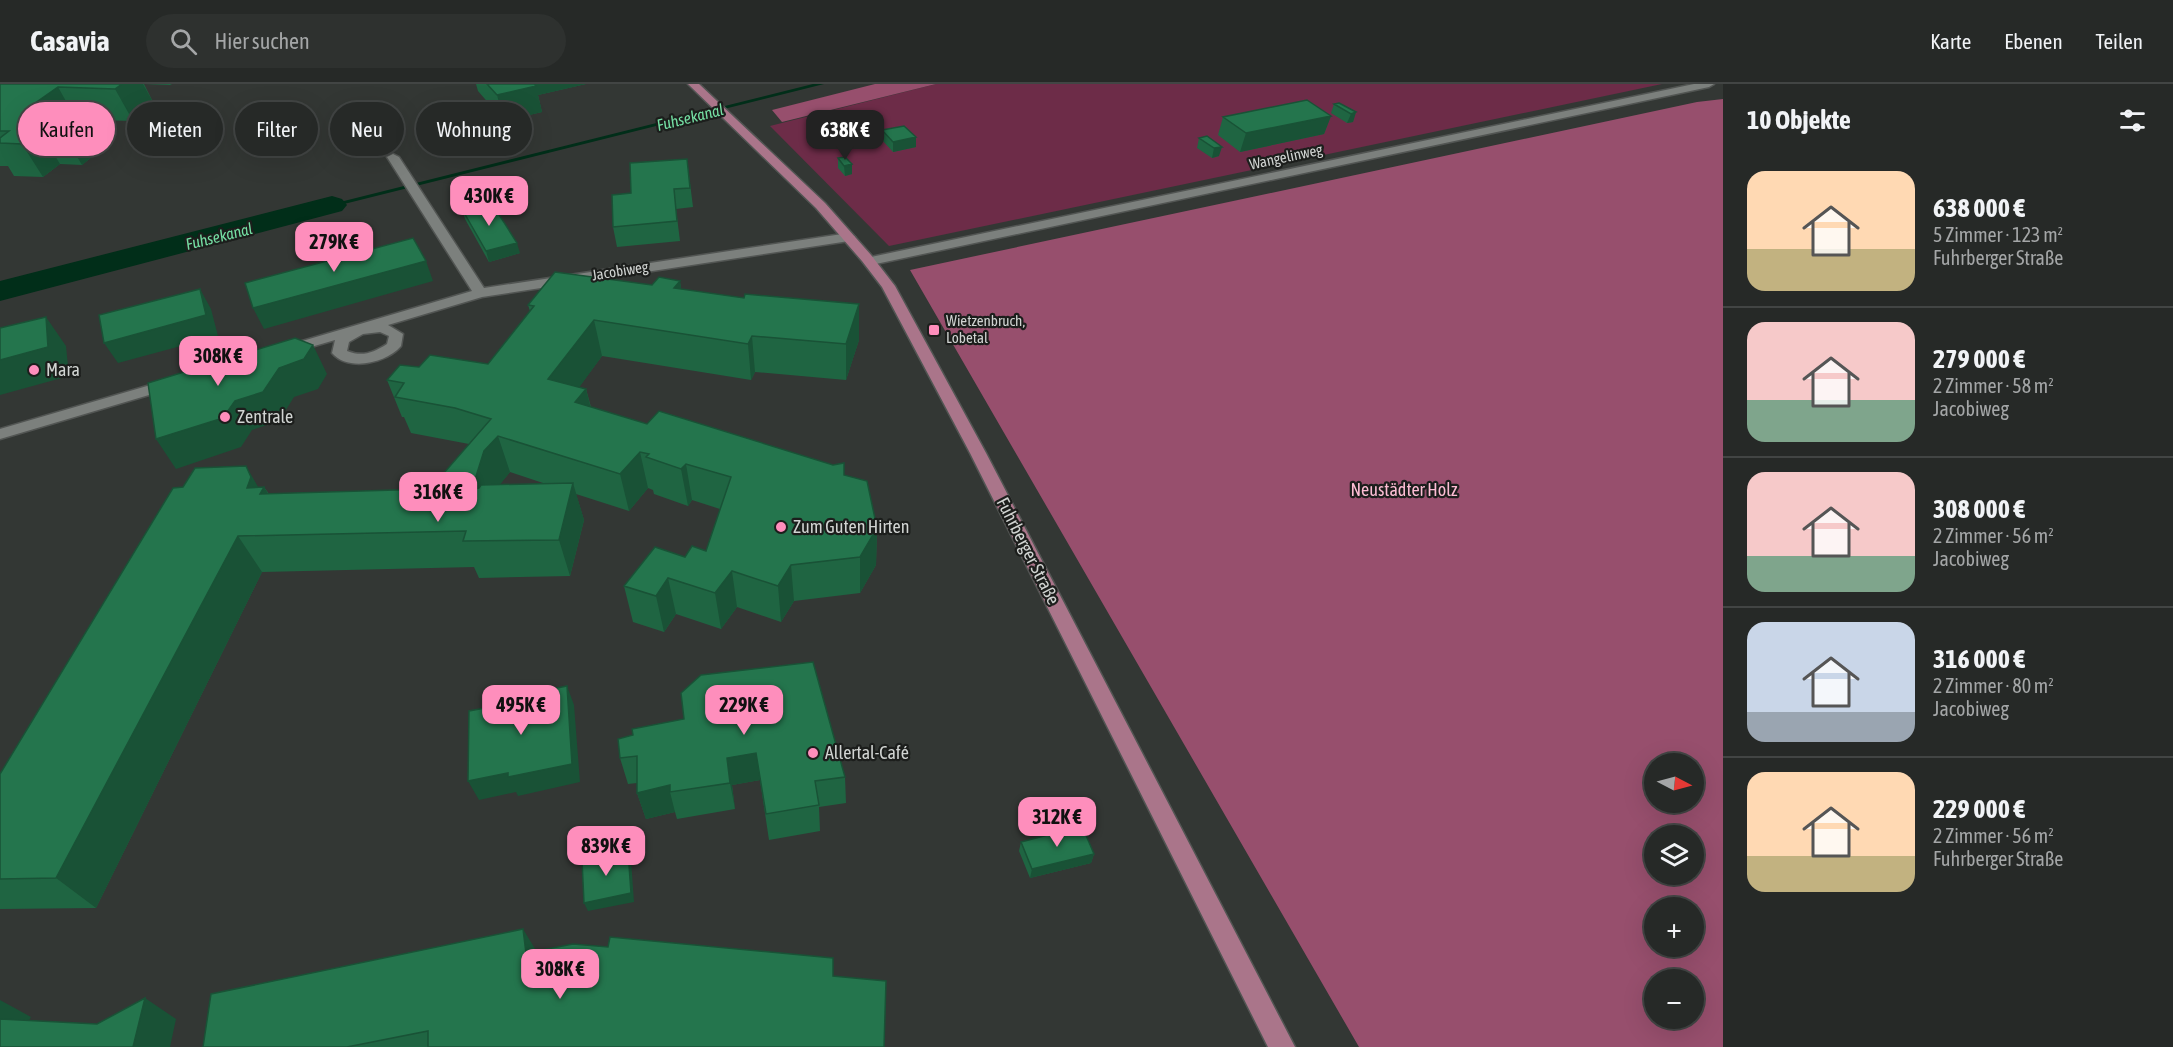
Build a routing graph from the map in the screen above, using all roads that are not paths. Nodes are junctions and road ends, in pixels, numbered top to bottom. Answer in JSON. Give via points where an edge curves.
{"nodes":[{"id":1,"x":693,"y":84,"type":"edge"},
{"id":2,"x":1709,"y":84,"type":"edge"},
{"id":3,"x":393,"y":157,"type":"dead end"},
{"id":4,"x":849,"y":237,"type":"junction"},
{"id":5,"x":871,"y":261,"type":"junction"},
{"id":6,"x":480,"y":293,"type":"junction"},
{"id":7,"x":272,"y":355,"type":"edge"},
{"id":8,"x":182,"y":381,"type":"edge"},
{"id":9,"x":0,"y":434,"type":"edge"},
{"id":10,"x":1282,"y":1047,"type":"edge"}],
"edges":[{"from":1,"to":4,"type":"main road","name":"Fuhrberger Straße"},
{"from":2,"to":5,"type":"street","name":"Wangelinweg"},
{"from":3,"to":6,"type":"street"},
{"from":4,"to":5,"type":"main road","name":"Fuhrberger Straße"},
{"from":4,"to":6,"type":"street","name":"Jacobiweg"},
{"from":5,"to":10,"type":"main road","name":"Fuhrberger Straße","via":[[912,327],[978,453]]},
{"from":6,"to":7,"type":"street","name":"Jacobiweg"},
{"from":8,"to":9,"type":"street"}]}
